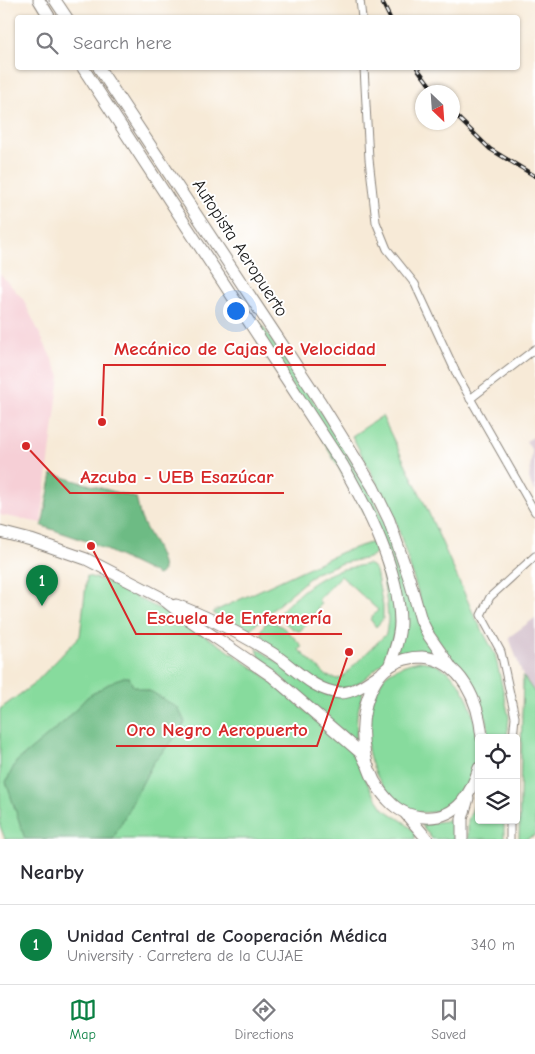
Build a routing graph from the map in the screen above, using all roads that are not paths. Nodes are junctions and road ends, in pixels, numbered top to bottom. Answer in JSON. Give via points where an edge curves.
{"nodes":[{"id":1,"x":39,"y":0,"type":"edge"},
{"id":2,"x":55,"y":0,"type":"edge"},
{"id":3,"x":360,"y":0,"type":"edge"},
{"id":4,"x":48,"y":15,"type":"edge"},
{"id":5,"x":65,"y":15,"type":"edge"},
{"id":6,"x":362,"y":15,"type":"edge"},
{"id":7,"x":84,"y":70,"type":"edge"},
{"id":8,"x":100,"y":70,"type":"edge"},
{"id":9,"x":364,"y":70,"type":"edge"},
{"id":10,"x":535,"y":349,"type":"edge"},
{"id":11,"x":470,"y":399,"type":"junction"},
{"id":12,"x":535,"y":512,"type":"edge"},
{"id":13,"x":0,"y":532,"type":"edge"},
{"id":14,"x":535,"y":556,"type":"edge"},
{"id":15,"x":164,"y":600,"type":"junction"},
{"id":16,"x":253,"y":643,"type":"junction"},
{"id":17,"x":450,"y":666,"type":"junction"},
{"id":18,"x":386,"y":669,"type":"junction"},
{"id":19,"x":273,"y":677,"type":"junction"},
{"id":20,"x":481,"y":734,"type":"edge"},
{"id":21,"x":513,"y":734,"type":"edge"},
{"id":22,"x":366,"y":762,"type":"junction"},
{"id":23,"x":476,"y":779,"type":"edge"},
{"id":24,"x":473,"y":787,"type":"junction"},
{"id":25,"x":406,"y":814,"type":"junction"},
{"id":26,"x":510,"y":824,"type":"edge"},
{"id":27,"x":427,"y":839,"type":"edge"},
{"id":28,"x":462,"y":839,"type":"edge"},
{"id":29,"x":510,"y":839,"type":"edge"}],
"edges":[{"from":1,"to":4,"type":"highway"},
{"from":2,"to":5,"type":"highway"},
{"from":3,"to":6,"type":"street"},
{"from":7,"to":18,"type":"highway","name":"Autopista Aeropuerto","via":[[358,492],[390,566],[397,599],[398,640]]},
{"from":8,"to":17,"type":"highway","name":"Autopista Aeropuerto","via":[[373,487],[389,520],[421,620]]},
{"from":9,"to":11,"type":"street","via":[[376,222],[387,249],[415,284]]},
{"from":10,"to":11,"type":"street"},
{"from":11,"to":12,"type":"street"},
{"from":13,"to":15,"type":"highway","via":[[86,559]]},
{"from":14,"to":21,"type":"street","via":[[490,598],[481,615],[501,652],[515,717]]},
{"from":15,"to":16,"type":"highway","via":[[197,613]]},
{"from":15,"to":19,"type":"highway"},
{"from":16,"to":18,"type":"highway","via":[[312,683],[341,693],[365,684]]},
{"from":16,"to":19,"type":"highway","via":[[255,652]]},
{"from":17,"to":18,"type":"highway","via":[[419,657],[408,658]]},
{"from":17,"to":20,"type":"highway","name":"Autopista Aeropuerto","via":[[466,686],[477,709]]},
{"from":18,"to":22,"type":"highway","name":"Autopista Aeropuerto","via":[[368,697],[364,714],[362,736]]},
{"from":19,"to":22,"type":"highway","via":[[360,753]]},
{"from":22,"to":25,"type":"highway","via":[[372,778],[388,801]]},
{"from":23,"to":24,"type":"highway"},
{"from":24,"to":25,"type":"highway","via":[[449,813],[434,817]]},
{"from":24,"to":28,"type":"highway","via":[[462,820]]},
{"from":25,"to":27,"type":"highway"},
{"from":26,"to":29,"type":"street"}]}
